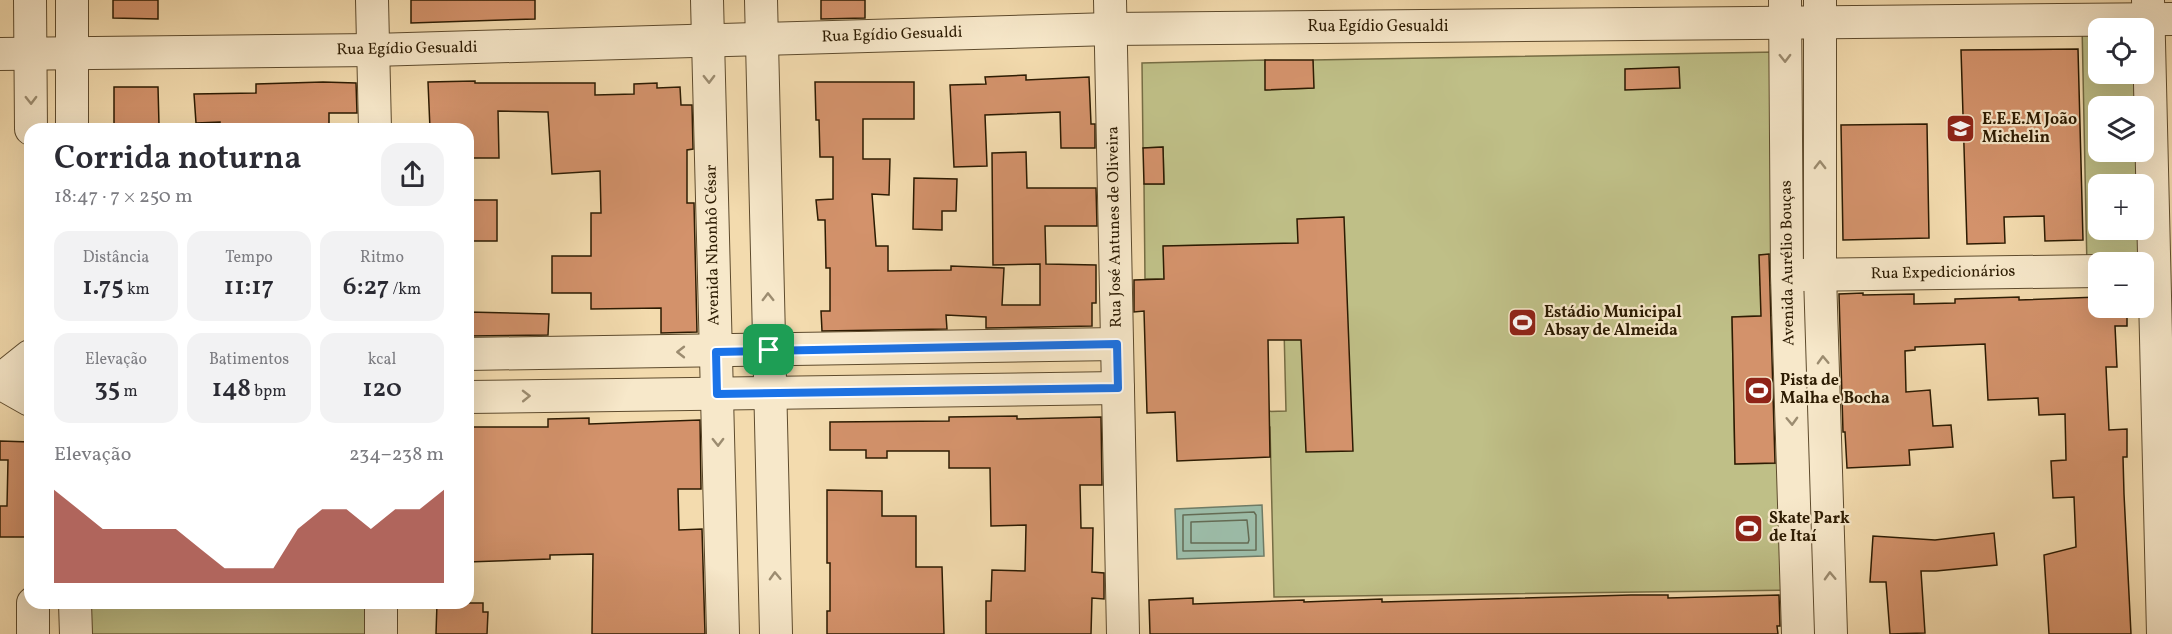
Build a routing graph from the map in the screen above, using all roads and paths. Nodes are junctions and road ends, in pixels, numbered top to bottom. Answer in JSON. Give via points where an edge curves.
{"nodes":[{"id":1,"x":30,"y":0,"type":"edge"},
{"id":2,"x":72,"y":0,"type":"edge"},
{"id":3,"x":372,"y":0,"type":"edge"},
{"id":4,"x":707,"y":0,"type":"edge"},
{"id":5,"x":761,"y":0,"type":"edge"},
{"id":6,"x":1785,"y":12,"type":"edge"},
{"id":7,"x":1820,"y":12,"type":"edge"},
{"id":8,"x":1461,"y":13,"type":"edge"},
{"id":9,"x":2156,"y":13,"type":"edge"},
{"id":10,"x":1111,"y":14,"type":"edge"},
{"id":11,"x":762,"y":38,"type":"junction"},
{"id":12,"x":708,"y":40,"type":"junction"},
{"id":13,"x":373,"y":50,"type":"junction"},
{"id":14,"x":72,"y":54,"type":"junction"},
{"id":15,"x":15,"y":55,"type":"edge"},
{"id":16,"x":30,"y":123,"type":"edge"},
{"id":17,"x":72,"y":123,"type":"edge"},
{"id":18,"x":375,"y":123,"type":"edge"},
{"id":19,"x":2088,"y":271,"type":"edge"},
{"id":20,"x":2156,"y":271,"type":"edge"},
{"id":21,"x":1820,"y":275,"type":"junction"},
{"id":22,"x":1787,"y":276,"type":"junction"},
{"id":23,"x":1117,"y":344,"type":"junction"},
{"id":24,"x":769,"y":350,"type":"junction"},
{"id":25,"x":716,"y":352,"type":"junction"},
{"id":26,"x":474,"y":354,"type":"edge"},
{"id":27,"x":24,"y":361,"type":"edge"},
{"id":28,"x":0,"y":382,"type":"edge"},
{"id":29,"x":1118,"y":388,"type":"junction"},
{"id":30,"x":770,"y":392,"type":"junction"},
{"id":31,"x":717,"y":394,"type":"junction"},
{"id":32,"x":24,"y":396,"type":"edge"},
{"id":33,"x":474,"y":397,"type":"edge"},
{"id":34,"x":33,"y":609,"type":"edge"},
{"id":35,"x":75,"y":609,"type":"edge"},
{"id":36,"x":381,"y":609,"type":"edge"},
{"id":37,"x":33,"y":634,"type":"edge"},
{"id":38,"x":76,"y":634,"type":"edge"},
{"id":39,"x":381,"y":634,"type":"edge"},
{"id":40,"x":723,"y":634,"type":"edge"},
{"id":41,"x":777,"y":634,"type":"edge"},
{"id":42,"x":1123,"y":634,"type":"edge"},
{"id":43,"x":1798,"y":634,"type":"edge"},
{"id":44,"x":1831,"y":634,"type":"edge"},
{"id":45,"x":2163,"y":634,"type":"edge"}],
"edges":[{"from":1,"to":15,"type":"street"},
{"from":2,"to":14,"type":"street"},
{"from":3,"to":13,"type":"street"},
{"from":4,"to":12,"type":"street","name":"Avenida Nhonhô César"},
{"from":5,"to":11,"type":"street"},
{"from":6,"to":7,"type":"street","name":"Rua Egídio Gesualdi"},
{"from":6,"to":8,"type":"street","name":"Rua Egídio Gesualdi"},
{"from":6,"to":22,"type":"street","name":"Avenida Aurélio Bouças","one_way":true},
{"from":7,"to":9,"type":"street","name":"Rua Egídio Gesualdi"},
{"from":21,"to":7,"type":"street","name":"Avenida Aurélio Bouças","one_way":true},
{"from":8,"to":10,"type":"street","name":"Rua Egídio Gesualdi"},
{"from":9,"to":20,"type":"street"},
{"from":10,"to":11,"type":"street","name":"Rua Egídio Gesualdi"},
{"from":10,"to":23,"type":"street","name":"Rua José Antunes de Oliveira"},
{"from":11,"to":12,"type":"street","name":"Rua Egídio Gesualdi"},
{"from":24,"to":11,"type":"street","one_way":true},
{"from":12,"to":13,"type":"street","name":"Rua Egídio Gesualdi"},
{"from":12,"to":25,"type":"street","name":"Avenida Nhonhô César","one_way":true},
{"from":13,"to":14,"type":"street","name":"Rua Egídio Gesualdi"},
{"from":13,"to":18,"type":"street"},
{"from":14,"to":15,"type":"street","name":"Rua Egídio Gesualdi"},
{"from":14,"to":17,"type":"street"},
{"from":15,"to":16,"type":"street","one_way":true},
{"from":19,"to":21,"type":"street","name":"Rua Expedicionários"},
{"from":20,"to":45,"type":"street"},
{"from":21,"to":22,"type":"street","name":"Rua Expedicionários"},
{"from":44,"to":21,"type":"street","name":"Avenida Aurélio Bouças","one_way":true},
{"from":22,"to":43,"type":"street","name":"Avenida Aurélio Bouças","one_way":true},
{"from":23,"to":24,"type":"street"},
{"from":23,"to":29,"type":"street","name":"Rua José Antunes de Oliveira"},
{"from":24,"to":25,"type":"street"},
{"from":24,"to":30,"type":"street"},
{"from":25,"to":26,"type":"street","one_way":true},
{"from":25,"to":31,"type":"street","name":"Avenida Nhonhô César"},
{"from":27,"to":28,"type":"street"},
{"from":28,"to":32,"type":"street"},
{"from":29,"to":30,"type":"street"},
{"from":29,"to":42,"type":"street","name":"Rua José Antunes de Oliveira"},
{"from":30,"to":31,"type":"street"},
{"from":41,"to":30,"type":"street","one_way":true},
{"from":33,"to":31,"type":"street","one_way":true},
{"from":31,"to":40,"type":"street","name":"Avenida Nhonhô César","one_way":true},
{"from":34,"to":37,"type":"street"},
{"from":35,"to":38,"type":"street"},
{"from":36,"to":39,"type":"street"}]}
